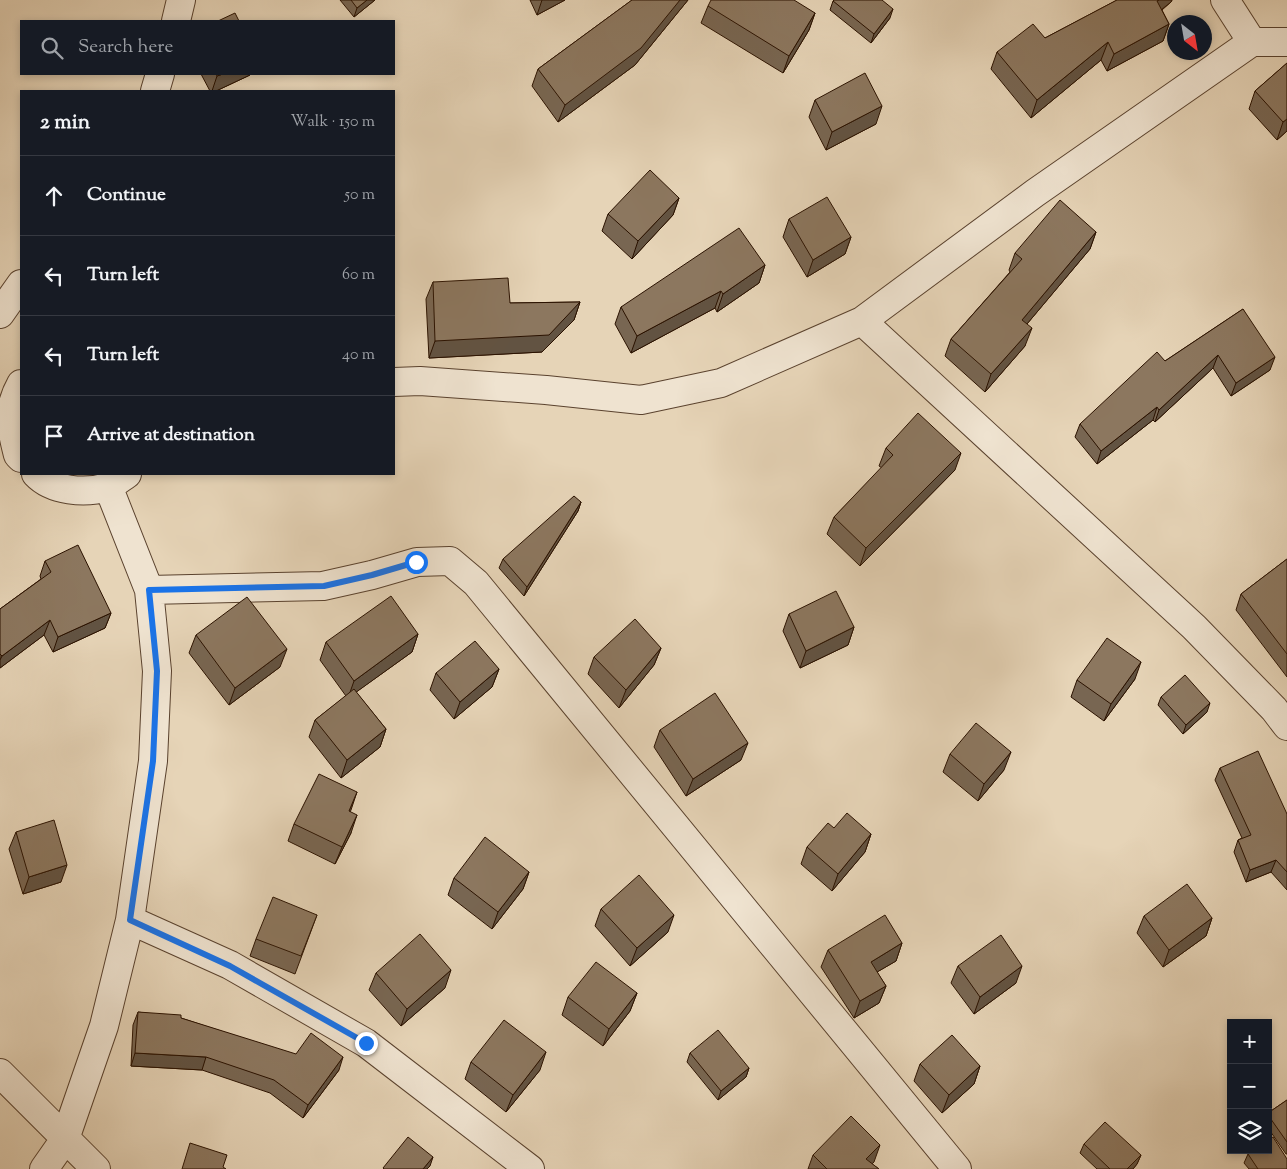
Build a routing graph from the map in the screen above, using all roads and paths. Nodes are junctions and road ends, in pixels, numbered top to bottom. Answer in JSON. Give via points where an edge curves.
{"nodes":[{"id":1,"x":181,"y":0,"type":"edge"},
{"id":2,"x":1225,"y":0,"type":"edge"},
{"id":3,"x":176,"y":20,"type":"edge"},
{"id":4,"x":1252,"y":42,"type":"junction"},
{"id":5,"x":1287,"y":42,"type":"edge"},
{"id":6,"x":160,"y":75,"type":"edge"},
{"id":7,"x":155,"y":90,"type":"edge"},
{"id":8,"x":20,"y":285,"type":"edge"},
{"id":9,"x":0,"y":314,"type":"edge"},
{"id":10,"x":862,"y":321,"type":"junction"},
{"id":11,"x":395,"y":382,"type":"edge"},
{"id":12,"x":20,"y":386,"type":"edge"},
{"id":13,"x":5,"y":421,"type":"edge"},
{"id":14,"x":20,"y":457,"type":"edge"},
{"id":15,"x":37,"y":475,"type":"edge"},
{"id":16,"x":118,"y":480,"type":"edge"},
{"id":17,"x":149,"y":590,"type":"junction"},
{"id":18,"x":1287,"y":726,"type":"edge"},
{"id":19,"x":130,"y":920,"type":"junction"},
{"id":20,"x":0,"y":1073,"type":"edge"},
{"id":21,"x":65,"y":1139,"type":"junction"},
{"id":22,"x":44,"y":1169,"type":"edge"},
{"id":23,"x":96,"y":1169,"type":"edge"},
{"id":24,"x":530,"y":1169,"type":"edge"},
{"id":25,"x":957,"y":1169,"type":"edge"}],
"edges":[{"from":1,"to":3,"type":"street"},
{"from":2,"to":4,"type":"street"},
{"from":4,"to":5,"type":"street"},
{"from":4,"to":10,"type":"street","via":[[1035,193]]},
{"from":6,"to":7,"type":"street"},
{"from":8,"to":9,"type":"street"},
{"from":10,"to":11,"type":"street","via":[[720,383],[641,400],[420,381]]},
{"from":10,"to":18,"type":"street","via":[[1194,627]]},
{"from":12,"to":13,"type":"street"},
{"from":13,"to":14,"type":"street"},
{"from":15,"to":16,"type":"street","via":[[74,492]]},
{"from":16,"to":17,"type":"street"},
{"from":17,"to":19,"type":"street","via":[[157,671],[153,761]]},
{"from":17,"to":25,"type":"street","via":[[324,586],[416,562],[450,561],[483,591]]},
{"from":19,"to":21,"type":"street","via":[[104,1026]]},
{"from":19,"to":24,"type":"street","via":[[230,966],[366,1043]]},
{"from":20,"to":21,"type":"street"},
{"from":21,"to":22,"type":"street"},
{"from":21,"to":23,"type":"street"}]}
